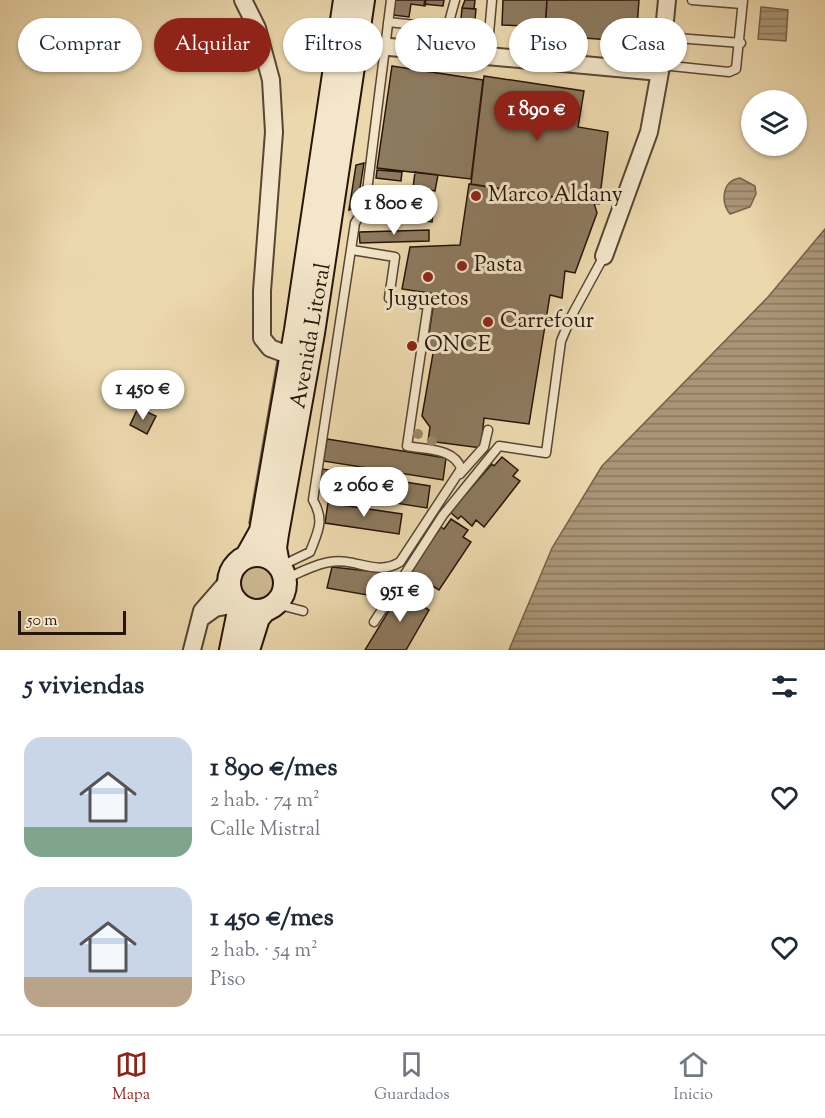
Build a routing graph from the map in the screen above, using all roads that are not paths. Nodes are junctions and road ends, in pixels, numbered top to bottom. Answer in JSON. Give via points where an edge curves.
{"nodes":[{"id":1,"x":243,"y":0,"type":"edge"},
{"id":2,"x":345,"y":0,"type":"edge"},
{"id":3,"x":363,"y":0,"type":"edge"},
{"id":4,"x":391,"y":0,"type":"edge"},
{"id":5,"x":455,"y":0,"type":"edge"},
{"id":6,"x":492,"y":0,"type":"edge"},
{"id":7,"x":667,"y":0,"type":"edge"},
{"id":8,"x":692,"y":0,"type":"edge"},
{"id":9,"x":743,"y":2,"type":"edge"},
{"id":10,"x":361,"y":18,"type":"edge"},
{"id":11,"x":490,"y":18,"type":"edge"},
{"id":12,"x":666,"y":18,"type":"edge"},
{"id":13,"x":388,"y":22,"type":"junction"},
{"id":14,"x":687,"y":39,"type":"edge"},
{"id":15,"x":741,"y":43,"type":"junction"},
{"id":16,"x":384,"y":46,"type":"junction"},
{"id":17,"x":395,"y":47,"type":"edge"},
{"id":18,"x":497,"y":57,"type":"edge"},
{"id":19,"x":600,"y":64,"type":"edge"},
{"id":20,"x":687,"y":70,"type":"edge"},
{"id":21,"x":353,"y":72,"type":"edge"},
{"id":22,"x":660,"y":72,"type":"edge"},
{"id":23,"x":351,"y":250,"type":"junction"},
{"id":24,"x":604,"y":256,"type":"joint"},
{"id":25,"x":291,"y":356,"type":"junction"},
{"id":26,"x":488,"y":430,"type":"dead end"},
{"id":27,"x":456,"y":478,"type":"junction"},
{"id":28,"x":247,"y":556,"type":"junction"},
{"id":29,"x":281,"y":570,"type":"junction"},
{"id":30,"x":229,"y":580,"type":"junction"},
{"id":31,"x":238,"y":605,"type":"junction"},
{"id":32,"x":270,"y":607,"type":"junction"},
{"id":33,"x":303,"y":611,"type":"dead end"},
{"id":34,"x":201,"y":618,"type":"junction"},
{"id":35,"x":374,"y":622,"type":"dead end"},
{"id":36,"x":192,"y":650,"type":"edge"},
{"id":37,"x":231,"y":650,"type":"edge"},
{"id":38,"x":249,"y":650,"type":"edge"}],
"edges":[{"from":1,"to":25,"type":"street","via":[[257,28],[271,80],[274,132],[262,338],[270,348]]},
{"from":2,"to":25,"type":"main road","name":"Avenida Litoral"},
{"from":3,"to":10,"type":"main road","name":"Avenida Litoral"},
{"from":4,"to":13,"type":"lane"},
{"from":5,"to":13,"type":"lane","via":[[449,22],[441,27]]},
{"from":6,"to":11,"type":"lane"},
{"from":7,"to":12,"type":"street"},
{"from":8,"to":9,"type":"lane"},
{"from":9,"to":15,"type":"lane"},
{"from":13,"to":16,"type":"lane"},
{"from":14,"to":15,"type":"lane"},
{"from":15,"to":20,"type":"lane","via":[[738,64],[729,72]]},
{"from":16,"to":17,"type":"street"},
{"from":16,"to":23,"type":"lane","via":[[365,207],[355,223]]},
{"from":18,"to":19,"type":"street"},
{"from":21,"to":29,"type":"main road","name":"Avenida Litoral","via":[[313,333],[277,534],[275,548]]},
{"from":22,"to":24,"type":"street","via":[[649,132]]},
{"from":23,"to":27,"type":"lane","via":[[395,256],[389,298],[428,305],[407,446],[451,455],[461,469]]},
{"from":23,"to":29,"type":"lane","via":[[314,500],[321,513],[319,529],[310,552]]},
{"from":24,"to":35,"type":"lane","via":[[561,341],[546,453],[499,446],[442,514]]},
{"from":25,"to":28,"type":"main road","name":"Avenida Litoral","via":[[261,531]]},
{"from":26,"to":27,"type":"lane","via":[[481,452]]},
{"from":27,"to":29,"type":"lane","via":[[400,562],[392,567],[382,570],[331,561]]},
{"from":28,"to":29,"type":"main road","via":[[263,555]]},
{"from":28,"to":30,"type":"main road","via":[[233,568]]},
{"from":29,"to":32,"type":"main road","via":[[283,595]]},
{"from":30,"to":31,"type":"main road","via":[[229,589]]},
{"from":30,"to":34,"type":"street","via":[[206,603]]},
{"from":31,"to":32,"type":"main road","via":[[249,610]]},
{"from":31,"to":34,"type":"street","via":[[215,608]]},
{"from":31,"to":37,"type":"main road"},
{"from":32,"to":33,"type":"lane"},
{"from":32,"to":38,"type":"main road","via":[[258,618]]},
{"from":34,"to":36,"type":"street"}]}
